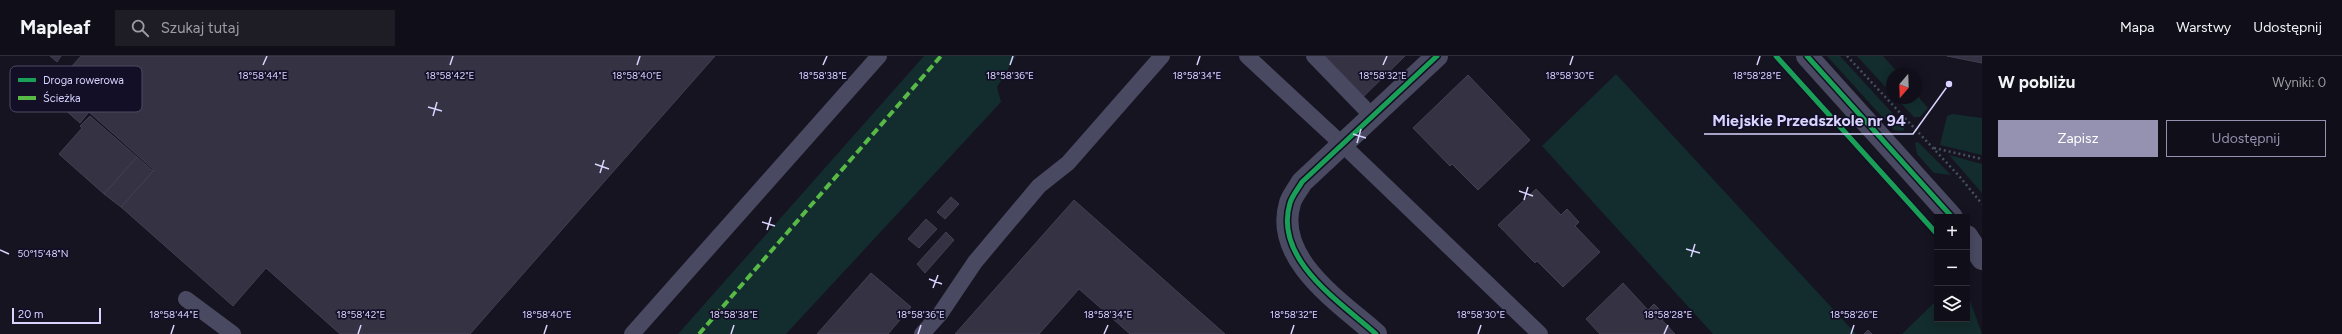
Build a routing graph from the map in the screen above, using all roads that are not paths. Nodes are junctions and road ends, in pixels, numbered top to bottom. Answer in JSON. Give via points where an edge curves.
{"nodes":[{"id":1,"x":879,"y":56,"type":"edge"},
{"id":2,"x":1162,"y":56,"type":"edge"},
{"id":3,"x":1246,"y":56,"type":"edge"},
{"id":4,"x":1314,"y":56,"type":"edge"},
{"id":5,"x":1436,"y":56,"type":"edge"},
{"id":6,"x":1807,"y":56,"type":"edge"},
{"id":7,"x":1373,"y":117,"type":"junction"},
{"id":8,"x":1343,"y":145,"type":"junction"},
{"id":9,"x":1949,"y":214,"type":"edge"},
{"id":10,"x":1970,"y":241,"type":"edge"},
{"id":11,"x":1982,"y":259,"type":"edge"},
{"id":12,"x":186,"y":299,"type":"dead end"},
{"id":13,"x":233,"y":334,"type":"edge"},
{"id":14,"x":632,"y":334,"type":"edge"},
{"id":15,"x":922,"y":334,"type":"edge"},
{"id":16,"x":1376,"y":334,"type":"edge"},
{"id":17,"x":1540,"y":334,"type":"edge"}],
"edges":[{"from":1,"to":14,"type":"lane"},
{"from":2,"to":15,"type":"lane","via":[[1068,163],[1039,186],[976,262],[940,314]]},
{"from":3,"to":8,"type":"lane"},
{"from":4,"to":7,"type":"lane"},
{"from":5,"to":7,"type":"street"},
{"from":6,"to":9,"type":"street"},
{"from":7,"to":8,"type":"street"},
{"from":8,"to":16,"type":"street","via":[[1302,182],[1290,203],[1286,230],[1297,259],[1317,282]]},
{"from":8,"to":17,"type":"lane"},
{"from":10,"to":11,"type":"street"},
{"from":12,"to":13,"type":"lane"}]}
